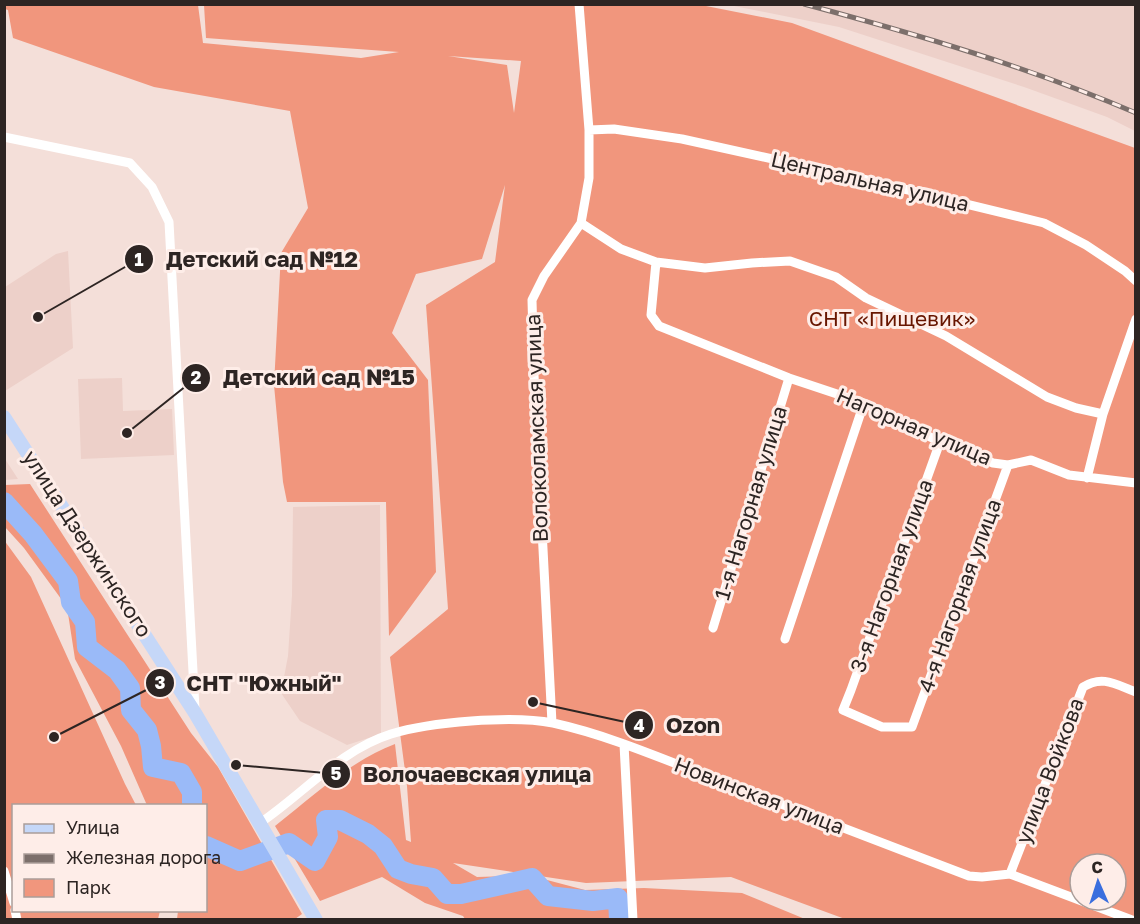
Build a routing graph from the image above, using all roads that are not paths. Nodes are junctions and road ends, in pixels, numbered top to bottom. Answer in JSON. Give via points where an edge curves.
{"nodes":[{"id":1,"x":579,"y":4,"type":"edge"},
{"id":2,"x":589,"y":130,"type":"junction"},
{"id":3,"x":4,"y":138,"type":"edge"},
{"id":4,"x":581,"y":224,"type":"junction"},
{"id":5,"x":656,"y":262,"type":"junction"},
{"id":6,"x":1136,"y":281,"type":"edge"},
{"id":7,"x":1136,"y":319,"type":"edge"},
{"id":8,"x":789,"y":378,"type":"junction"},
{"id":9,"x":864,"y":403,"type":"junction"},
{"id":10,"x":1102,"y":414,"type":"junction"},
{"id":11,"x":4,"y":417,"type":"edge"},
{"id":12,"x":940,"y":442,"type":"junction"},
{"id":13,"x":1008,"y":465,"type":"junction"},
{"id":14,"x":1087,"y":478,"type":"junction"},
{"id":15,"x":1136,"y":483,"type":"edge"},
{"id":16,"x":713,"y":628,"type":"dead end"},
{"id":17,"x":785,"y":639,"type":"dead end"},
{"id":18,"x":1136,"y":692,"type":"edge"},
{"id":19,"x":195,"y":713,"type":"junction"},
{"id":20,"x":552,"y":723,"type":"junction"},
{"id":21,"x":912,"y":727,"type":"joint"},
{"id":22,"x":624,"y":744,"type":"junction"},
{"id":23,"x":260,"y":823,"type":"junction"},
{"id":24,"x":4,"y":871,"type":"edge"},
{"id":25,"x":1010,"y":874,"type":"junction"},
{"id":26,"x":12,"y":897,"type":"edge"},
{"id":27,"x":316,"y":920,"type":"edge"},
{"id":28,"x":633,"y":920,"type":"edge"},
{"id":29,"x":1132,"y":920,"type":"edge"}],
"edges":[{"from":1,"to":2,"type":"street","name":"Волоколамская улица"},
{"from":2,"to":4,"type":"street","name":"Волоколамская улица","via":[[589,178]]},
{"from":2,"to":6,"type":"street","name":"Центральная улица","via":[[614,129],[682,139],[1044,223],[1086,245]]},
{"from":3,"to":19,"type":"street","via":[[130,163],[152,187],[169,222]]},
{"from":4,"to":5,"type":"street","via":[[621,249]]},
{"from":4,"to":20,"type":"street","name":"Волоколамская улица","via":[[532,300]]},
{"from":5,"to":8,"type":"street","name":"Нагорная улица","via":[[651,315],[659,326]]},
{"from":5,"to":10,"type":"street","via":[[705,268],[790,261],[836,277],[866,298],[946,336],[1047,397]]},
{"from":7,"to":10,"type":"street"},
{"from":8,"to":9,"type":"street","name":"Нагорная улица"},
{"from":8,"to":16,"type":"street","name":"1-я Нагорная улица"},
{"from":9,"to":12,"type":"street","name":"Нагорная улица"},
{"from":9,"to":17,"type":"street"},
{"from":10,"to":14,"type":"street"},
{"from":11,"to":19,"type":"main road","name":"улица Дзержинского"},
{"from":12,"to":13,"type":"street","name":"Нагорная улица"},
{"from":12,"to":21,"type":"street","name":"3-я Нагорная улица","via":[[843,710],[882,727]]},
{"from":13,"to":14,"type":"street","name":"Нагорная улица","via":[[1031,460]]},
{"from":13,"to":21,"type":"street","name":"4-я Нагорная улица"},
{"from":14,"to":15,"type":"street","name":"Нагорная улица"},
{"from":18,"to":25,"type":"street","name":"улица Войкова","via":[[1094,680],[1083,687]]},
{"from":19,"to":23,"type":"main road","name":"улица Дзержинского"},
{"from":20,"to":22,"type":"street","name":"Новинская улица"},
{"from":20,"to":23,"type":"street","name":"Новинская улица","via":[[502,720],[442,724],[391,734],[362,747]]},
{"from":22,"to":25,"type":"street","name":"Новинская улица","via":[[969,876]]},
{"from":22,"to":28,"type":"street"},
{"from":23,"to":27,"type":"main road","name":"улица Дзержинского"},
{"from":24,"to":26,"type":"street"},
{"from":25,"to":29,"type":"street","name":"Новинская улица"}]}
